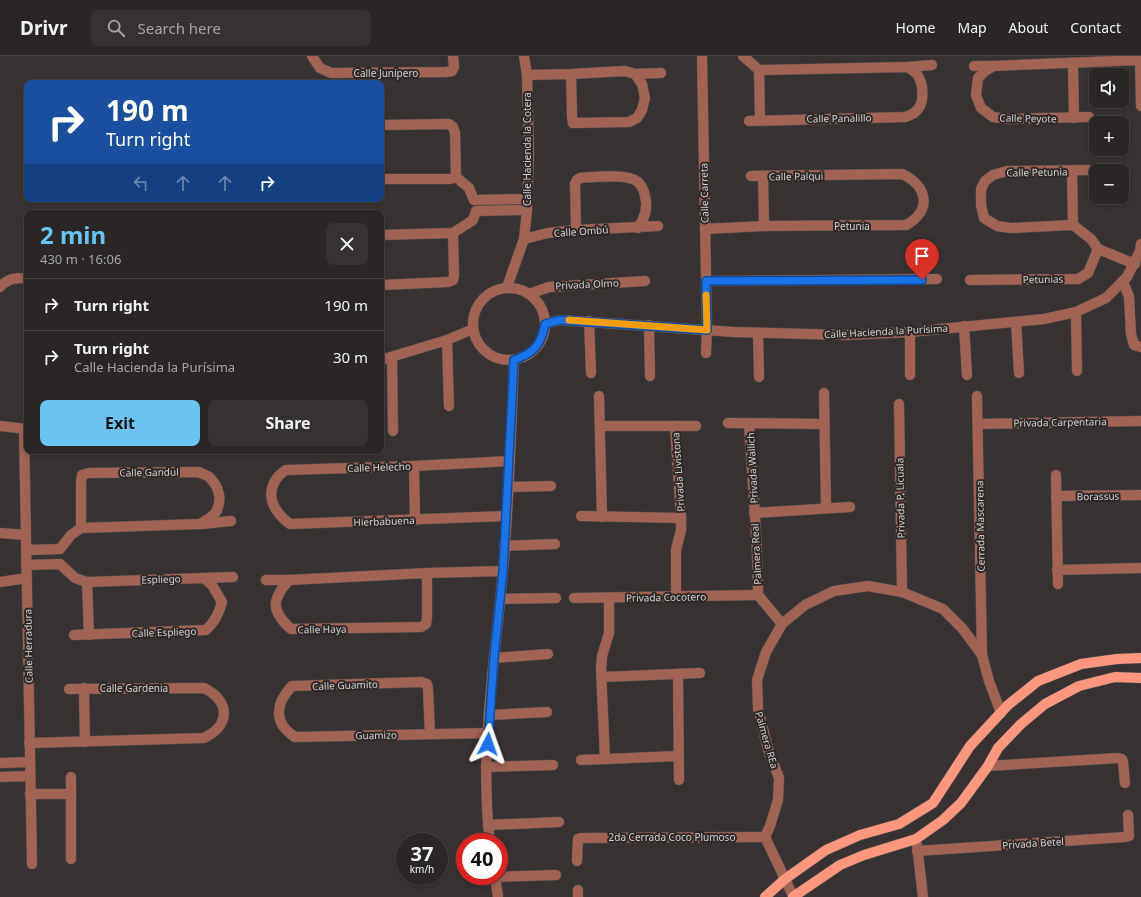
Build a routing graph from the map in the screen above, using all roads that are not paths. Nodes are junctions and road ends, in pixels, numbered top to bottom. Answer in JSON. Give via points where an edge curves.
{"nodes":[{"id":1,"x":312,"y":56,"type":"edge"},
{"id":2,"x":453,"y":56,"type":"edge"},
{"id":3,"x":524,"y":56,"type":"edge"},
{"id":4,"x":702,"y":56,"type":"edge"},
{"id":5,"x":743,"y":56,"type":"edge"},
{"id":6,"x":1073,"y":62,"type":"junction"},
{"id":7,"x":1140,"y":62,"type":"edge"},
{"id":8,"x":932,"y":65,"type":"dead end"},
{"id":9,"x":974,"y":66,"type":"dead end"},
{"id":10,"x":994,"y":66,"type":"junction"},
{"id":11,"x":908,"y":67,"type":"junction"},
{"id":12,"x":759,"y":70,"type":"junction"},
{"id":13,"x":661,"y":73,"type":"dead end"},
{"id":14,"x":571,"y":74,"type":"junction"},
{"id":15,"x":635,"y":74,"type":"junction"},
{"id":16,"x":527,"y":75,"type":"junction"},
{"id":17,"x":1141,"y":106,"type":"edge"},
{"id":18,"x":1089,"y":117,"type":"dead end"},
{"id":19,"x":1074,"y":118,"type":"junction"},
{"id":20,"x":760,"y":120,"type":"junction"},
{"id":21,"x":749,"y":121,"type":"dead end"},
{"id":22,"x":384,"y":125,"type":"edge"},
{"id":23,"x":1072,"y":170,"type":"junction"},
{"id":24,"x":1089,"y":170,"type":"dead end"},
{"id":25,"x":751,"y":176,"type":"dead end"},
{"id":26,"x":763,"y":176,"type":"junction"},
{"id":27,"x":456,"y":177,"type":"junction"},
{"id":28,"x":384,"y":179,"type":"edge"},
{"id":29,"x":528,"y":199,"type":"junction"},
{"id":30,"x":924,"y":200,"type":"joint"},
{"id":31,"x":527,"y":210,"type":"junction"},
{"id":32,"x":1073,"y":225,"type":"junction"},
{"id":33,"x":658,"y":226,"type":"dead end"},
{"id":34,"x":764,"y":226,"type":"junction"},
{"id":35,"x":638,"y":228,"type":"junction"},
{"id":36,"x":705,"y":229,"type":"junction"},
{"id":37,"x":576,"y":230,"type":"junction"},
{"id":38,"x":453,"y":233,"type":"junction"},
{"id":39,"x":384,"y":235,"type":"edge"},
{"id":40,"x":524,"y":239,"type":"junction"},
{"id":41,"x":1141,"y":244,"type":"edge"},
{"id":42,"x":1098,"y":249,"type":"junction"},
{"id":43,"x":1135,"y":264,"type":"junction"},
{"id":44,"x":24,"y":278,"type":"edge"},
{"id":45,"x":937,"y":279,"type":"dead end"},
{"id":46,"x":970,"y":280,"type":"dead end"},
{"id":47,"x":645,"y":281,"type":"dead end"},
{"id":48,"x":706,"y":281,"type":"junction"},
{"id":49,"x":1123,"y":281,"type":"junction"},
{"id":50,"x":384,"y":285,"type":"edge"},
{"id":51,"x":0,"y":287,"type":"edge"},
{"id":52,"x":507,"y":287,"type":"junction"},
{"id":53,"x":529,"y":294,"type":"junction"},
{"id":54,"x":1076,"y":312,"type":"junction"},
{"id":55,"x":589,"y":322,"type":"junction"},
{"id":56,"x":1016,"y":322,"type":"junction"},
{"id":57,"x":545,"y":324,"type":"junction"},
{"id":58,"x":649,"y":326,"type":"junction"},
{"id":59,"x":964,"y":326,"type":"junction"},
{"id":60,"x":472,"y":329,"type":"junction"},
{"id":61,"x":707,"y":330,"type":"junction"},
{"id":62,"x":910,"y":332,"type":"junction"},
{"id":63,"x":758,"y":333,"type":"junction"},
{"id":64,"x":447,"y":340,"type":"junction"},
{"id":65,"x":1141,"y":347,"type":"edge"},
{"id":66,"x":706,"y":353,"type":"dead end"},
{"id":67,"x":392,"y":357,"type":"junction"},
{"id":68,"x":384,"y":359,"type":"edge"},
{"id":69,"x":514,"y":360,"type":"junction"},
{"id":70,"x":1078,"y":371,"type":"dead end"},
{"id":71,"x":591,"y":373,"type":"dead end"},
{"id":72,"x":1019,"y":373,"type":"dead end"},
{"id":73,"x":910,"y":374,"type":"dead end"},
{"id":74,"x":650,"y":376,"type":"dead end"},
{"id":75,"x":967,"y":376,"type":"dead end"},
{"id":76,"x":759,"y":377,"type":"dead end"},
{"id":77,"x":824,"y":393,"type":"dead end"},
{"id":78,"x":599,"y":396,"type":"dead end"},
{"id":79,"x":977,"y":396,"type":"dead end"},
{"id":80,"x":899,"y":404,"type":"dead end"},
{"id":81,"x":449,"y":406,"type":"dead end"},
{"id":82,"x":1141,"y":421,"type":"edge"},
{"id":83,"x":728,"y":423,"type":"dead end"},
{"id":84,"x":749,"y":423,"type":"junction"},
{"id":85,"x":824,"y":424,"type":"junction"},
{"id":86,"x":978,"y":424,"type":"junction"},
{"id":87,"x":0,"y":426,"type":"edge"},
{"id":88,"x":600,"y":426,"type":"junction"},
{"id":89,"x":675,"y":426,"type":"junction"},
{"id":90,"x":696,"y":426,"type":"dead end"},
{"id":91,"x":24,"y":429,"type":"edge"},
{"id":92,"x":393,"y":431,"type":"dead end"},
{"id":93,"x":26,"y":454,"type":"edge"},
{"id":94,"x":510,"y":461,"type":"junction"},
{"id":95,"x":414,"y":466,"type":"junction"},
{"id":96,"x":1056,"y":475,"type":"dead end"},
{"id":97,"x":551,"y":486,"type":"dead end"},
{"id":98,"x":508,"y":487,"type":"junction"},
{"id":99,"x":1141,"y":495,"type":"edge"},
{"id":100,"x":1056,"y":496,"type":"junction"},
{"id":101,"x":272,"y":503,"type":"joint"},
{"id":102,"x":850,"y":506,"type":"dead end"},
{"id":103,"x":826,"y":507,"type":"junction"},
{"id":104,"x":754,"y":513,"type":"junction"},
{"id":105,"x":506,"y":516,"type":"junction"},
{"id":106,"x":581,"y":516,"type":"dead end"},
{"id":107,"x":602,"y":517,"type":"junction"},
{"id":108,"x":681,"y":518,"type":"junction"},
{"id":109,"x":415,"y":520,"type":"junction"},
{"id":110,"x":231,"y":521,"type":"dead end"},
{"id":111,"x":200,"y":524,"type":"junction"},
{"id":112,"x":81,"y":528,"type":"junction"},
{"id":113,"x":0,"y":533,"type":"edge"},
{"id":114,"x":26,"y":535,"type":"junction"},
{"id":115,"x":555,"y":544,"type":"dead end"},
{"id":116,"x":504,"y":546,"type":"junction"},
{"id":117,"x":26,"y":550,"type":"junction"},
{"id":118,"x":26,"y":565,"type":"junction"},
{"id":119,"x":1141,"y":568,"type":"edge"},
{"id":120,"x":1057,"y":570,"type":"junction"},
{"id":121,"x":503,"y":571,"type":"junction"},
{"id":122,"x":427,"y":573,"type":"junction"},
{"id":123,"x":233,"y":577,"type":"dead end"},
{"id":124,"x":26,"y":578,"type":"junction"},
{"id":125,"x":204,"y":578,"type":"junction"},
{"id":126,"x":266,"y":580,"type":"dead end"},
{"id":127,"x":289,"y":580,"type":"junction"},
{"id":128,"x":0,"y":582,"type":"edge"},
{"id":129,"x":87,"y":582,"type":"junction"},
{"id":130,"x":1058,"y":584,"type":"dead end"},
{"id":131,"x":902,"y":592,"type":"junction"},
{"id":132,"x":758,"y":595,"type":"junction"},
{"id":133,"x":676,"y":597,"type":"junction"},
{"id":134,"x":556,"y":598,"type":"dead end"},
{"id":135,"x":574,"y":598,"type":"dead end"},
{"id":136,"x":609,"y":598,"type":"junction"},
{"id":137,"x":500,"y":599,"type":"junction"},
{"id":138,"x":782,"y":624,"type":"junction"},
{"id":139,"x":74,"y":635,"type":"dead end"},
{"id":140,"x":89,"y":635,"type":"junction"},
{"id":141,"x":548,"y":654,"type":"dead end"},
{"id":142,"x":982,"y":655,"type":"junction"},
{"id":143,"x":494,"y":658,"type":"junction"},
{"id":144,"x":1141,"y":658,"type":"edge"},
{"id":145,"x":700,"y":673,"type":"dead end"},
{"id":146,"x":678,"y":674,"type":"junction"},
{"id":147,"x":602,"y":678,"type":"junction"},
{"id":148,"x":1141,"y":678,"type":"edge"},
{"id":149,"x":84,"y":688,"type":"junction"},
{"id":150,"x":69,"y":689,"type":"dead end"},
{"id":151,"x":279,"y":712,"type":"joint"},
{"id":152,"x":547,"y":712,"type":"dead end"},
{"id":153,"x":1001,"y":713,"type":"junction"},
{"id":154,"x":490,"y":715,"type":"junction"},
{"id":155,"x":488,"y":733,"type":"junction"},
{"id":156,"x":430,"y":734,"type":"junction"},
{"id":157,"x":85,"y":742,"type":"junction"},
{"id":158,"x":29,"y":743,"type":"junction"},
{"id":159,"x":678,"y":756,"type":"junction"},
{"id":160,"x":605,"y":759,"type":"junction"},
{"id":161,"x":582,"y":760,"type":"dead end"},
{"id":162,"x":30,"y":762,"type":"junction"},
{"id":163,"x":0,"y":763,"type":"edge"},
{"id":164,"x":553,"y":765,"type":"dead end"},
{"id":165,"x":988,"y":766,"type":"junction"},
{"id":166,"x":486,"y":767,"type":"junction"},
{"id":167,"x":30,"y":776,"type":"junction"},
{"id":168,"x":0,"y":777,"type":"edge"},
{"id":169,"x":71,"y":777,"type":"dead end"},
{"id":170,"x":679,"y":780,"type":"dead end"},
{"id":171,"x":1124,"y":783,"type":"dead end"},
{"id":172,"x":30,"y":794,"type":"junction"},
{"id":173,"x":71,"y":794,"type":"junction"},
{"id":174,"x":1128,"y":815,"type":"dead end"},
{"id":175,"x":559,"y":822,"type":"dead end"},
{"id":176,"x":488,"y":825,"type":"junction"},
{"id":177,"x":489,"y":833,"type":"edge"},
{"id":178,"x":765,"y":837,"type":"junction"},
{"id":179,"x":916,"y":838,"type":"junction"},
{"id":180,"x":917,"y":851,"type":"junction"},
{"id":181,"x":71,"y":859,"type":"dead end"},
{"id":182,"x":578,"y":861,"type":"dead end"},
{"id":183,"x":32,"y":864,"type":"dead end"},
{"id":184,"x":556,"y":875,"type":"dead end"},
{"id":185,"x":508,"y":877,"type":"edge"},
{"id":186,"x":785,"y":879,"type":"junction"},
{"id":187,"x":496,"y":885,"type":"edge"},
{"id":188,"x":498,"y":897,"type":"edge"},
{"id":189,"x":765,"y":897,"type":"edge"},
{"id":190,"x":793,"y":897,"type":"edge"},
{"id":191,"x":923,"y":897,"type":"edge"}],
"edges":[{"from":1,"to":2,"type":"street","name":"Calle Junípero","via":[[320,68],[331,73],[447,72],[452,71],[454,67]]},
{"from":3,"to":16,"type":"street","name":"Calle Hacienda la Cotera"},
{"from":4,"to":36,"type":"street","name":"Calle Carreta"},
{"from":5,"to":12,"type":"street"},
{"from":6,"to":7,"type":"street"},
{"from":6,"to":10,"type":"street"},
{"from":6,"to":19,"type":"street"},
{"from":7,"to":17,"type":"street"},
{"from":8,"to":11,"type":"street"},
{"from":9,"to":10,"type":"street"},
{"from":10,"to":19,"type":"street","name":"Calle Peyote","via":[[978,78],[976,95],[981,108],[993,117]]},
{"from":11,"to":12,"type":"street"},
{"from":11,"to":20,"type":"street","name":"Calle Panalillo","via":[[919,78],[923,93],[922,101],[915,113],[905,117]]},
{"from":12,"to":20,"type":"street"},
{"from":13,"to":15,"type":"street"},
{"from":14,"to":15,"type":"street","via":[[625,71]]},
{"from":14,"to":15,"type":"street","via":[[573,123],[629,122],[638,118],[645,93]]},
{"from":14,"to":16,"type":"street"},
{"from":16,"to":29,"type":"street","name":"Calle Hacienda la Cotera","via":[[530,154]]},
{"from":18,"to":19,"type":"street","name":"Calle Peyote"},
{"from":20,"to":21,"type":"street","name":"Calle Panalillo"},
{"from":22,"to":27,"type":"street","via":[[448,124],[453,127]]},
{"from":23,"to":24,"type":"street"},
{"from":23,"to":32,"type":"street","name":"Calle Petunia"},
{"from":23,"to":32,"type":"street","name":"Calle Petunia","via":[[1006,171],[993,174],[981,189],[981,205],[984,218],[997,226],[1011,228]]},
{"from":25,"to":26,"type":"street"},
{"from":26,"to":30,"type":"street","name":"Calle Palqui","via":[[902,174],[920,187]]},
{"from":26,"to":34,"type":"street","name":"Calle Palqui"},
{"from":27,"to":28,"type":"street"},
{"from":27,"to":29,"type":"street","via":[[468,188],[474,200]]},
{"from":29,"to":31,"type":"street","name":"Calle Hacienda la Cotera"},
{"from":30,"to":34,"type":"street","name":"Petunia","via":[[914,221],[906,225]]},
{"from":31,"to":38,"type":"street","via":[[476,210],[473,220]]},
{"from":31,"to":40,"type":"street","name":"Calle Hacienda la Cotera"},
{"from":32,"to":42,"type":"street","via":[[1091,239]]},
{"from":33,"to":35,"type":"street","name":"Calle Ombú"},
{"from":34,"to":36,"type":"street"},
{"from":35,"to":37,"type":"street","name":"Calle Ombú"},
{"from":35,"to":37,"type":"street","via":[[644,220],[647,202],[637,181],[628,177],[580,178],[575,184]]},
{"from":36,"to":48,"type":"street","name":"Calle Carreta"},
{"from":37,"to":40,"type":"street","name":"Calle Ombú"},
{"from":38,"to":39,"type":"street"},
{"from":38,"to":50,"type":"street","via":[[453,280]]},
{"from":40,"to":52,"type":"street","name":"Calle Hacienda la Cotera"},
{"from":41,"to":43,"type":"street","name":"Calle Hacienda la Purísima"},
{"from":42,"to":43,"type":"street"},
{"from":42,"to":46,"type":"street","name":"Petunias","via":[[1088,273],[1078,279]]},
{"from":43,"to":49,"type":"street","name":"Calle Hacienda la Purísima"},
{"from":44,"to":51,"type":"street","via":[[12,278]]},
{"from":45,"to":48,"type":"street"},
{"from":47,"to":53,"type":"street","name":"Privada Olmo","via":[[548,287]]},
{"from":48,"to":61,"type":"street","name":"Calle Carreta"},
{"from":49,"to":54,"type":"street","name":"Calle Hacienda la Purísima","via":[[1106,298]]},
{"from":49,"to":65,"type":"street","via":[[1129,297],[1134,345]]},
{"from":52,"to":53,"type":"street"},
{"from":52,"to":60,"type":"street","via":[[497,289],[481,300],[475,309]]},
{"from":53,"to":57,"type":"street","via":[[538,302]]},
{"from":54,"to":56,"type":"street","name":"Calle Hacienda la Purísima"},
{"from":54,"to":70,"type":"street"},
{"from":55,"to":57,"type":"street","name":"Calle Hacienda la Purísima","via":[[560,320]]},
{"from":55,"to":58,"type":"street","name":"Calle Hacienda la Purísima"},
{"from":55,"to":71,"type":"street"},
{"from":56,"to":59,"type":"street","name":"Calle Hacienda la Purísima"},
{"from":56,"to":72,"type":"street"},
{"from":57,"to":69,"type":"street","via":[[543,337],[536,348],[526,356]]},
{"from":58,"to":61,"type":"street","name":"Calle Hacienda la Purísima"},
{"from":58,"to":74,"type":"street"},
{"from":59,"to":62,"type":"street","name":"Calle Hacienda la Purísima"},
{"from":59,"to":75,"type":"street"},
{"from":60,"to":64,"type":"street"},
{"from":60,"to":69,"type":"street","via":[[482,349],[503,360]]},
{"from":61,"to":63,"type":"street","name":"Calle Hacienda la Purísima"},
{"from":61,"to":66,"type":"street","name":"Calle Carreta"},
{"from":62,"to":63,"type":"street","name":"Calle Hacienda la Purísima","via":[[847,335]]},
{"from":62,"to":73,"type":"street"},
{"from":63,"to":76,"type":"street"},
{"from":64,"to":67,"type":"street"},
{"from":64,"to":81,"type":"street"},
{"from":67,"to":68,"type":"street"},
{"from":67,"to":92,"type":"street"},
{"from":69,"to":94,"type":"street"},
{"from":77,"to":85,"type":"street"},
{"from":78,"to":88,"type":"street"},
{"from":79,"to":86,"type":"street","name":"Cerrada Mascarena"},
{"from":80,"to":131,"type":"street","name":"Privada P. Licuala"},
{"from":82,"to":86,"type":"street","name":"Privada Carpentaria"},
{"from":83,"to":84,"type":"street","name":"Privada Wallich"},
{"from":84,"to":85,"type":"street","name":"Privada Wallich"},
{"from":84,"to":104,"type":"street","name":"Privada Wallich"},
{"from":85,"to":103,"type":"street"},
{"from":86,"to":142,"type":"street","name":"Cerrada Mascarena"},
{"from":87,"to":91,"type":"street"},
{"from":88,"to":89,"type":"street","name":"Privada Livistona"},
{"from":88,"to":107,"type":"street"},
{"from":89,"to":90,"type":"street","name":"Privada Livistona"},
{"from":89,"to":108,"type":"street","name":"Privada Livistona"},
{"from":93,"to":114,"type":"street","name":"Calle Herradura"},
{"from":94,"to":95,"type":"street","name":"Calle Helecho"},
{"from":94,"to":98,"type":"street"},
{"from":95,"to":101,"type":"street","name":"Calle Helecho","via":[[286,470],[277,479],[273,488]]},
{"from":95,"to":109,"type":"street"},
{"from":96,"to":100,"type":"street"},
{"from":97,"to":98,"type":"street"},
{"from":98,"to":105,"type":"street"},
{"from":99,"to":100,"type":"street","name":"Borassus"},
{"from":100,"to":120,"type":"street"},
{"from":101,"to":109,"type":"street","name":"Hierbabuena","via":[[281,517],[290,524]]},
{"from":102,"to":103,"type":"street","name":"Privada Wallich"},
{"from":103,"to":104,"type":"street","name":"Privada Wallich"},
{"from":104,"to":132,"type":"street","name":"Palmera Real","via":[[758,548]]},
{"from":105,"to":109,"type":"street","name":"Hierbabuena"},
{"from":105,"to":116,"type":"street"},
{"from":106,"to":107,"type":"street","name":"Privada Livistona"},
{"from":107,"to":108,"type":"street","name":"Privada Livistona"},
{"from":108,"to":133,"type":"street","name":"Privada Livistona","via":[[676,550]]},
{"from":110,"to":111,"type":"street"},
{"from":111,"to":112,"type":"street"},
{"from":111,"to":112,"type":"street","name":"Calle Gandul","via":[[217,511],[220,498],[210,477],[188,471],[89,473],[82,475],[81,481]]},
{"from":112,"to":117,"type":"street","via":[[71,534],[60,549]]},
{"from":113,"to":114,"type":"street"},
{"from":114,"to":117,"type":"street","name":"Calle Herradura"},
{"from":115,"to":116,"type":"street"},
{"from":116,"to":121,"type":"street"},
{"from":117,"to":118,"type":"street","name":"Calle Herradura"},
{"from":118,"to":124,"type":"street","name":"Calle Herradura"},
{"from":118,"to":129,"type":"street","via":[[60,564],[75,578]]},
{"from":119,"to":120,"type":"street"},
{"from":120,"to":130,"type":"street"},
{"from":121,"to":122,"type":"street"},
{"from":121,"to":137,"type":"street"},
{"from":122,"to":127,"type":"street"},
{"from":122,"to":127,"type":"street","name":"Calle Haya","via":[[427,618],[426,624],[421,627],[291,629],[281,620],[275,604],[277,595]]},
{"from":123,"to":125,"type":"street","name":"Espliego"},
{"from":124,"to":128,"type":"street"},
{"from":124,"to":158,"type":"street","name":"Calle Herradura"},
{"from":125,"to":129,"type":"street","name":"Espliego"},
{"from":125,"to":140,"type":"street","name":"Calle Espliego","via":[[222,602],[219,614],[206,630]]},
{"from":126,"to":127,"type":"street"},
{"from":129,"to":140,"type":"street"},
{"from":131,"to":138,"type":"street","name":"Palmera REa","via":[[868,586],[834,591],[805,605]]},
{"from":131,"to":142,"type":"street","name":"Palmera REa","via":[[943,609],[962,628]]},
{"from":132,"to":133,"type":"street","name":"Privada Cocotero"},
{"from":132,"to":138,"type":"street"},
{"from":133,"to":136,"type":"street","name":"Privada Cocotero"},
{"from":134,"to":137,"type":"street"},
{"from":135,"to":136,"type":"street","name":"Privada Cocotero"},
{"from":136,"to":147,"type":"street","via":[[610,633],[602,656]]},
{"from":137,"to":143,"type":"street"},
{"from":138,"to":178,"type":"street","name":"Palmera REa","via":[[766,652],[757,680],[758,709],[768,749],[779,778],[778,800]]},
{"from":139,"to":140,"type":"street","name":"Calle Espliego"},
{"from":141,"to":143,"type":"street"},
{"from":142,"to":153,"type":"street"},
{"from":143,"to":154,"type":"street"},
{"from":144,"to":153,"type":"main road","via":[[1081,664],[1038,681]]},
{"from":145,"to":146,"type":"street"},
{"from":146,"to":147,"type":"street"},
{"from":146,"to":159,"type":"street"},
{"from":147,"to":160,"type":"street"},
{"from":148,"to":165,"type":"main road","via":[[1116,678],[1079,686],[1045,704],[998,748]]},
{"from":149,"to":150,"type":"street","name":"Calle Gardenia"},
{"from":149,"to":157,"type":"street"},
{"from":149,"to":157,"type":"street","name":"Calle Gardenia","via":[[204,688],[213,692],[220,700],[224,713],[219,727],[213,734],[204,738]]},
{"from":151,"to":156,"type":"street","name":"Guamizo","via":[[286,731],[295,737]]},
{"from":151,"to":156,"type":"street","name":"Calle Guamito","via":[[281,701],[292,686],[421,682],[427,684],[428,689]]},
{"from":152,"to":154,"type":"street"},
{"from":153,"to":186,"type":"main road","via":[[970,746],[933,803],[899,824],[860,835],[826,850]]},
{"from":154,"to":155,"type":"street"},
{"from":155,"to":156,"type":"street","name":"Guamizo"},
{"from":155,"to":166,"type":"street"},
{"from":157,"to":158,"type":"street"},
{"from":158,"to":162,"type":"street","name":"Calle Herradura"},
{"from":159,"to":160,"type":"street"},
{"from":159,"to":170,"type":"street"},
{"from":160,"to":161,"type":"street"},
{"from":162,"to":163,"type":"street"},
{"from":162,"to":167,"type":"street","name":"Calle Herradura"},
{"from":164,"to":166,"type":"street"},
{"from":165,"to":171,"type":"street","via":[[1118,758],[1123,762]]},
{"from":165,"to":179,"type":"main road","via":[[961,803],[943,820]]},
{"from":166,"to":176,"type":"street"},
{"from":167,"to":168,"type":"street"},
{"from":167,"to":172,"type":"street","name":"Calle Herradura"},
{"from":169,"to":173,"type":"street"},
{"from":172,"to":173,"type":"street"},
{"from":172,"to":183,"type":"street","name":"Calle Herradura"},
{"from":173,"to":181,"type":"street"},
{"from":174,"to":180,"type":"street","name":"Privada Betel","via":[[1130,833],[1125,837]]},
{"from":175,"to":176,"type":"street"},
{"from":176,"to":177,"type":"street"},
{"from":178,"to":182,"type":"street","name":"2da Cerrada Coco Plumoso","via":[[581,838],[578,839]]},
{"from":178,"to":186,"type":"street"},
{"from":179,"to":180,"type":"street"},
{"from":179,"to":190,"type":"main road","via":[[840,865]]},
{"from":180,"to":191,"type":"street"},
{"from":184,"to":185,"type":"street"},
{"from":186,"to":189,"type":"main road"},
{"from":186,"to":190,"type":"street"},
{"from":187,"to":188,"type":"street"}]}
